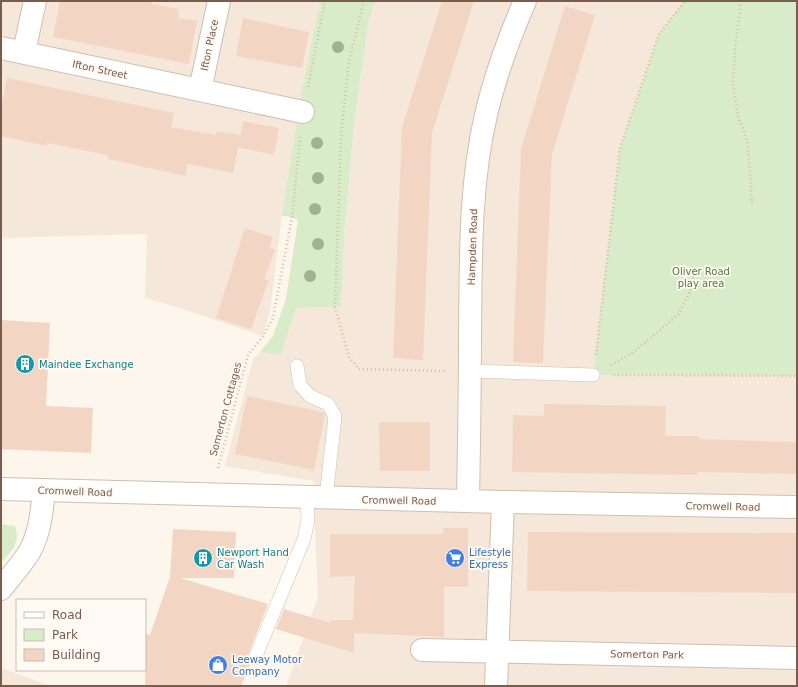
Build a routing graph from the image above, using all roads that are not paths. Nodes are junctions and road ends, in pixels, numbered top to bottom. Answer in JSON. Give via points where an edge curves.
{"nodes":[{"id":1,"x":35,"y":1,"type":"edge"},
{"id":2,"x":219,"y":1,"type":"edge"},
{"id":3,"x":526,"y":1,"type":"edge"},
{"id":4,"x":1,"y":48,"type":"edge"},
{"id":5,"x":24,"y":52,"type":"junction"},
{"id":6,"x":200,"y":90,"type":"junction"},
{"id":7,"x":303,"y":112,"type":"road end"},
{"id":8,"x":297,"y":366,"type":"dead end"},
{"id":9,"x":470,"y":371,"type":"junction"},
{"id":10,"x":593,"y":375,"type":"road end"},
{"id":11,"x":1,"y":489,"type":"edge"},
{"id":12,"x":44,"y":490,"type":"junction"},
{"id":13,"x":317,"y":498,"type":"junction"},
{"id":14,"x":468,"y":501,"type":"junction"},
{"id":15,"x":503,"y":502,"type":"junction"},
{"id":16,"x":797,"y":507,"type":"edge"},
{"id":17,"x":1,"y":588,"type":"edge"},
{"id":18,"x":422,"y":650,"type":"dead end"},
{"id":19,"x":497,"y":651,"type":"junction"},
{"id":20,"x":255,"y":658,"type":"dead end"},
{"id":21,"x":797,"y":658,"type":"edge"},
{"id":22,"x":496,"y":686,"type":"edge"}],
"edges":[{"from":1,"to":5,"type":"street"},
{"from":2,"to":6,"type":"street","name":"Ifton Place"},
{"from":3,"to":9,"type":"street","name":"Hampden Road","via":[[496,76],[477,164],[472,220]]},
{"from":4,"to":5,"type":"street","name":"Ifton Street"},
{"from":5,"to":6,"type":"street","name":"Ifton Street"},
{"from":6,"to":7,"type":"street","name":"Ifton Street"},
{"from":8,"to":13,"type":"lane","via":[[300,385],[310,396],[328,404],[335,416]]},
{"from":9,"to":10,"type":"lane"},
{"from":9,"to":14,"type":"street","name":"Hampden Road"},
{"from":11,"to":12,"type":"street","name":"Cromwell Road"},
{"from":12,"to":13,"type":"street","name":"Cromwell Road"},
{"from":12,"to":17,"type":"street","via":[[40,522],[33,544],[22,563]]},
{"from":13,"to":14,"type":"street","name":"Cromwell Road"},
{"from":13,"to":20,"type":"lane","via":[[304,539]]},
{"from":14,"to":15,"type":"street","name":"Cromwell Road"},
{"from":15,"to":16,"type":"street","name":"Cromwell Road"},
{"from":15,"to":19,"type":"street"},
{"from":18,"to":19,"type":"street","name":"Somerton Park"},
{"from":19,"to":21,"type":"street","name":"Somerton Park"},
{"from":19,"to":22,"type":"street"}]}
